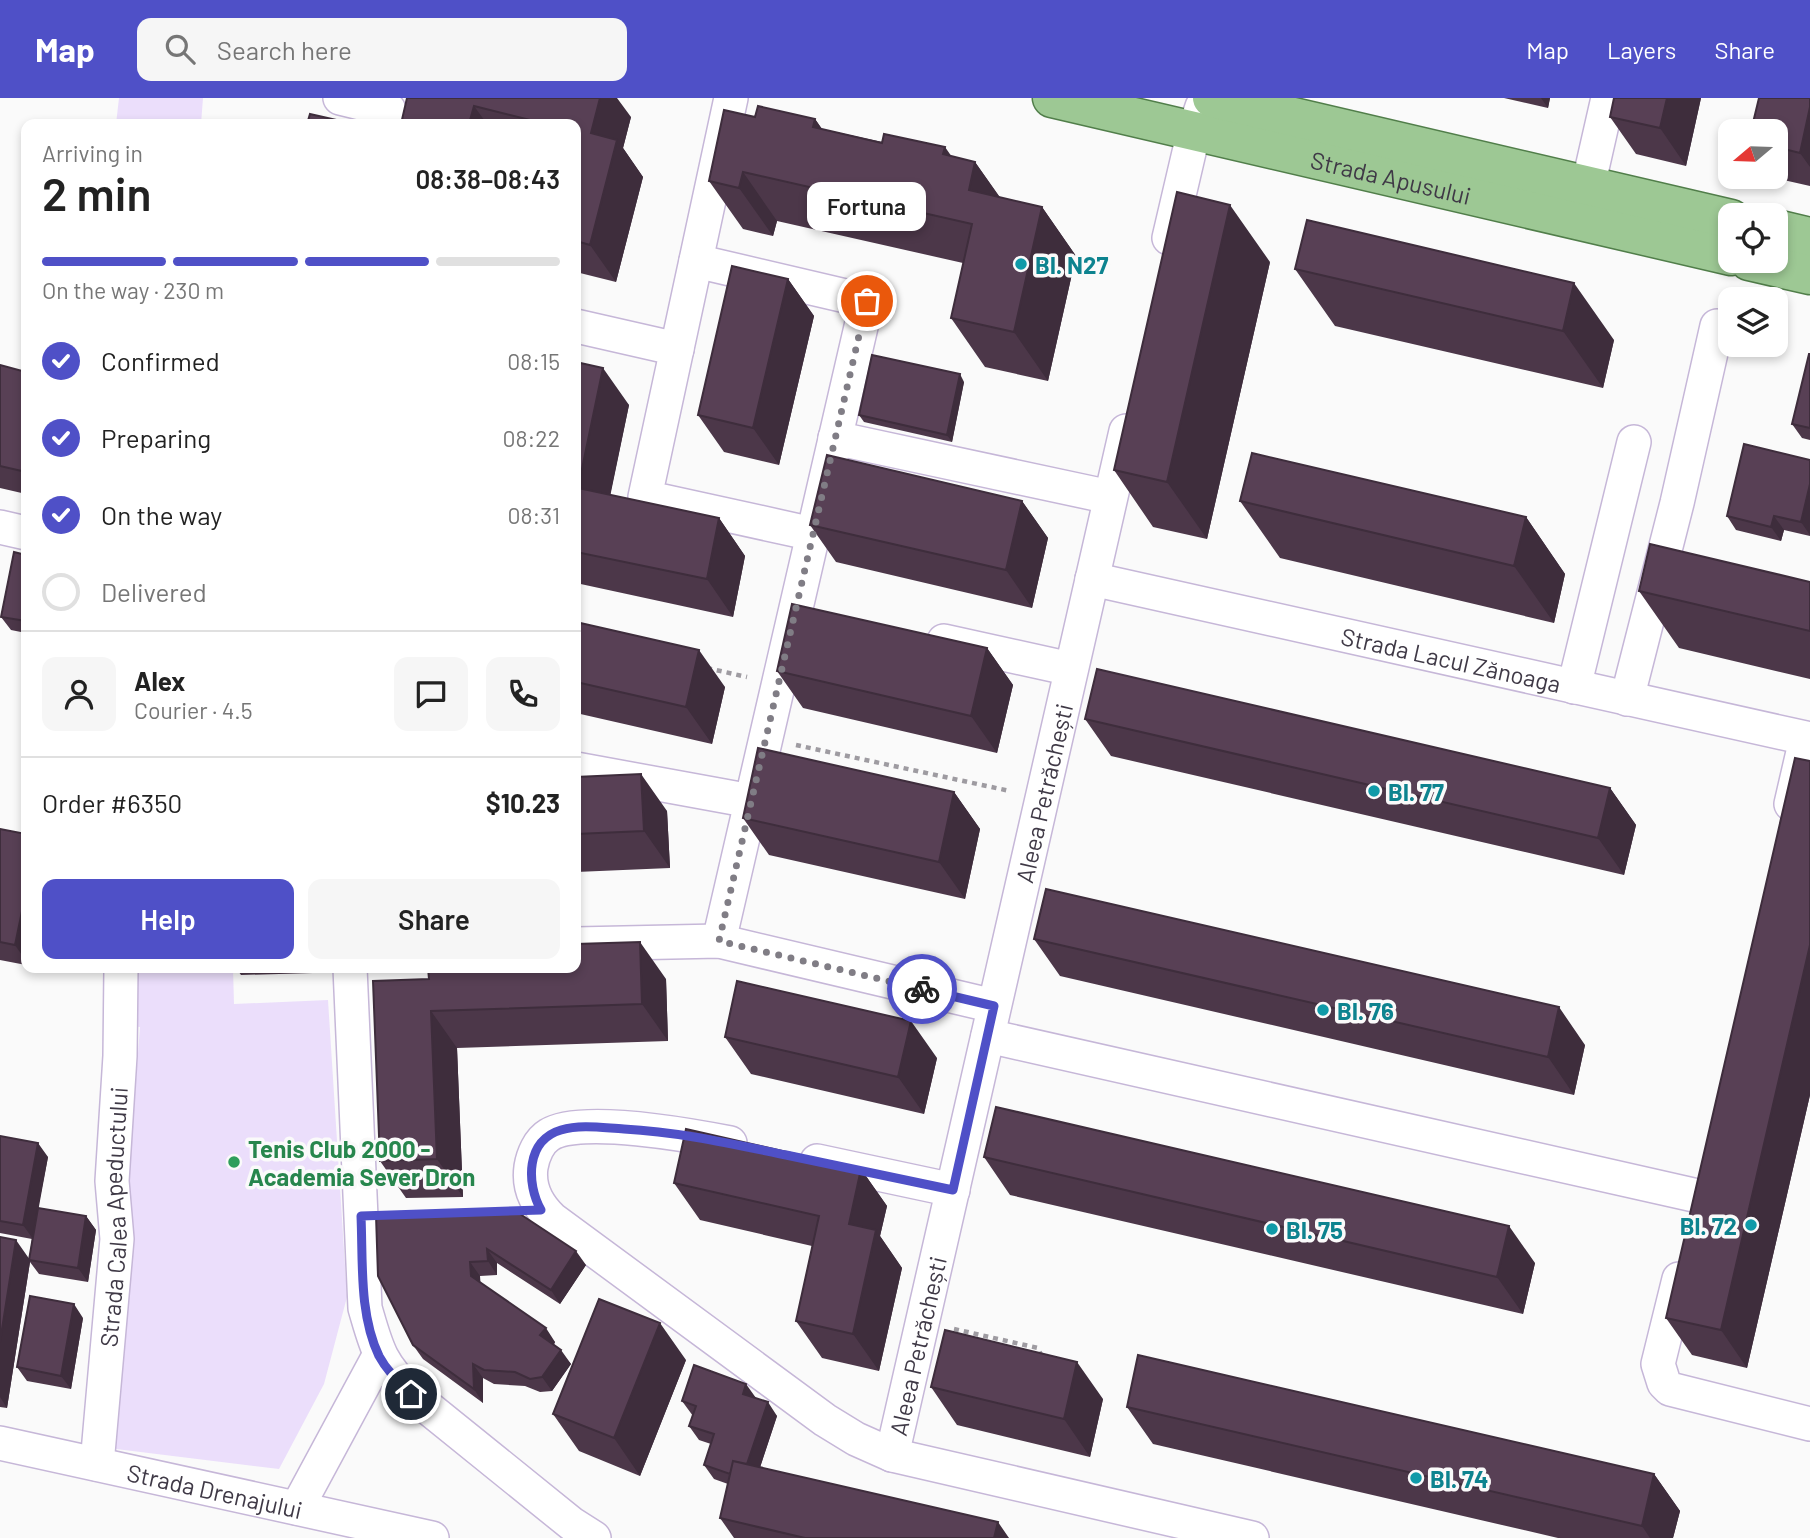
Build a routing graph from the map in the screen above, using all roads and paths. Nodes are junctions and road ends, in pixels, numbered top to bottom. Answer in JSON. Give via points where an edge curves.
{"nodes":[{"id":1,"x":340,"y":98,"type":"edge"},
{"id":2,"x":732,"y":98,"type":"edge"},
{"id":3,"x":1052,"y":98,"type":"edge"},
{"id":4,"x":1212,"y":98,"type":"edge"},
{"id":5,"x":1608,"y":98,"type":"edge"},
{"id":6,"x":388,"y":111,"type":"edge"},
{"id":7,"x":1200,"y":114,"type":"edge"},
{"id":8,"x":1588,"y":186,"type":"junction"},
{"id":9,"x":1718,"y":216,"type":"edge"},
{"id":10,"x":1788,"y":232,"type":"edge"},
{"id":11,"x":1810,"y":237,"type":"edge"},
{"id":12,"x":1718,"y":253,"type":"edge"},
{"id":13,"x":696,"y":261,"type":"junction"},
{"id":14,"x":1163,"y":267,"type":"edge"},
{"id":15,"x":1788,"y":270,"type":"edge"},
{"id":16,"x":1810,"y":275,"type":"edge"},
{"id":17,"x":1717,"y":326,"type":"dead end"},
{"id":18,"x":581,"y":327,"type":"edge"},
{"id":19,"x":677,"y":349,"type":"junction"},
{"id":20,"x":1132,"y":402,"type":"edge"},
{"id":21,"x":835,"y":438,"type":"junction"},
{"id":22,"x":1634,"y":442,"type":"dead end"},
{"id":23,"x":1110,"y":498,"type":"junction"},
{"id":24,"x":0,"y":527,"type":"edge"},
{"id":25,"x":21,"y":532,"type":"edge"},
{"id":26,"x":813,"y":534,"type":"junction"},
{"id":27,"x":1092,"y":579,"type":"junction"},
{"id":28,"x":921,"y":636,"type":"edge"},
{"id":29,"x":697,"y":666,"type":"edge"},
{"id":30,"x":1071,"y":669,"type":"junction"},
{"id":31,"x":778,"y":684,"type":"junction"},
{"id":32,"x":1574,"y":687,"type":"junction"},
{"id":33,"x":1627,"y":699,"type":"junction"},
{"id":34,"x":766,"y":738,"type":"junction"},
{"id":35,"x":1808,"y":739,"type":"edge"},
{"id":36,"x":581,"y":770,"type":"edge"},
{"id":37,"x":1042,"y":798,"type":"junction"},
{"id":38,"x":751,"y":801,"type":"junction"},
{"id":39,"x":1784,"y":833,"type":"edge"},
{"id":40,"x":719,"y":941,"type":"junction"},
{"id":41,"x":581,"y":944,"type":"edge"},
{"id":42,"x":121,"y":973,"type":"edge"},
{"id":43,"x":351,"y":973,"type":"edge"},
{"id":44,"x":991,"y":1021,"type":"junction"},
{"id":45,"x":953,"y":1190,"type":"junction"},
{"id":46,"x":922,"y":1321,"type":"junction"},
{"id":47,"x":379,"y":1356,"type":"junction"},
{"id":48,"x":1040,"y":1364,"type":"edge"},
{"id":49,"x":1810,"y":1424,"type":"edge"},
{"id":50,"x":0,"y":1443,"type":"edge"},
{"id":51,"x":892,"y":1455,"type":"junction"},
{"id":52,"x":97,"y":1464,"type":"junction"},
{"id":53,"x":298,"y":1508,"type":"junction"},
{"id":54,"x":432,"y":1538,"type":"edge"},
{"id":55,"x":594,"y":1538,"type":"edge"},
{"id":56,"x":1252,"y":1538,"type":"edge"}],
"edges":[{"from":1,"to":6,"type":"street"},
{"from":2,"to":13,"type":"street"},
{"from":3,"to":7,"type":"main road","name":"Strada Apusului"},
{"from":4,"to":8,"type":"main road","name":"Strada Apusului"},
{"from":5,"to":8,"type":"street"},
{"from":7,"to":12,"type":"main road","name":"Strada Apusului"},
{"from":7,"to":14,"type":"street"},
{"from":8,"to":9,"type":"main road","name":"Strada Apusului"},
{"from":10,"to":11,"type":"main road"},
{"from":13,"to":19,"type":"street"},
{"from":13,"to":21,"type":"street","via":[[867,301]]},
{"from":15,"to":16,"type":"main road"},
{"from":17,"to":33,"type":"street"},
{"from":18,"to":19,"type":"street"},
{"from":19,"to":26,"type":"street","via":[[645,497]]},
{"from":20,"to":23,"type":"street","name":"Aleea Petrăchești"},
{"from":21,"to":23,"type":"street"},
{"from":21,"to":26,"type":"street"},
{"from":22,"to":32,"type":"street"},
{"from":23,"to":27,"type":"street","name":"Aleea Petrăchești"},
{"from":24,"to":25,"type":"street"},
{"from":26,"to":31,"type":"street"},
{"from":27,"to":30,"type":"street","name":"Aleea Petrăchești"},
{"from":27,"to":32,"type":"street","name":"Strada Lacul Zănoaga"},
{"from":28,"to":30,"type":"street"},
{"from":29,"to":31,"type":"path"},
{"from":30,"to":37,"type":"street","name":"Aleea Petrăchești"},
{"from":31,"to":34,"type":"street"},
{"from":32,"to":33,"type":"street","name":"Strada Lacul Zănoaga"},
{"from":33,"to":35,"type":"street","name":"Strada Lacul Zănoaga"},
{"from":34,"to":37,"type":"path"},
{"from":34,"to":38,"type":"street"},
{"from":35,"to":39,"type":"street"},
{"from":36,"to":38,"type":"street"},
{"from":37,"to":44,"type":"street","name":"Aleea Petrăchești"},
{"from":38,"to":40,"type":"street"},
{"from":40,"to":41,"type":"street"},
{"from":40,"to":44,"type":"street"},
{"from":42,"to":52,"type":"street","name":"Strada Calea Apeductului","via":[[121,1056],[112,1181],[117,1239]]},
{"from":43,"to":47,"type":"street","via":[[375,1216],[365,1308]]},
{"from":44,"to":45,"type":"street","name":"Aleea Petrăchești"},
{"from":44,"to":49,"type":"street","via":[[1695,1209],[1658,1364],[1664,1383],[1671,1389]]},
{"from":45,"to":46,"type":"street","name":"Aleea Petrăchești"},
{"from":45,"to":51,"type":"street","via":[[666,1131],[588,1127],[548,1135],[531,1169],[534,1197],[528,1210],[825,1420]]},
{"from":46,"to":48,"type":"path","via":[[1038,1348]]},
{"from":46,"to":51,"type":"street","name":"Aleea Petrăchești"},
{"from":47,"to":53,"type":"street"},
{"from":47,"to":55,"type":"street","via":[[411,1394]]},
{"from":50,"to":52,"type":"street","name":"Strada Drenajului"},
{"from":51,"to":56,"type":"street"},
{"from":52,"to":53,"type":"street","name":"Strada Drenajului"},
{"from":53,"to":54,"type":"street","name":"Strada Drenajului"}]}
